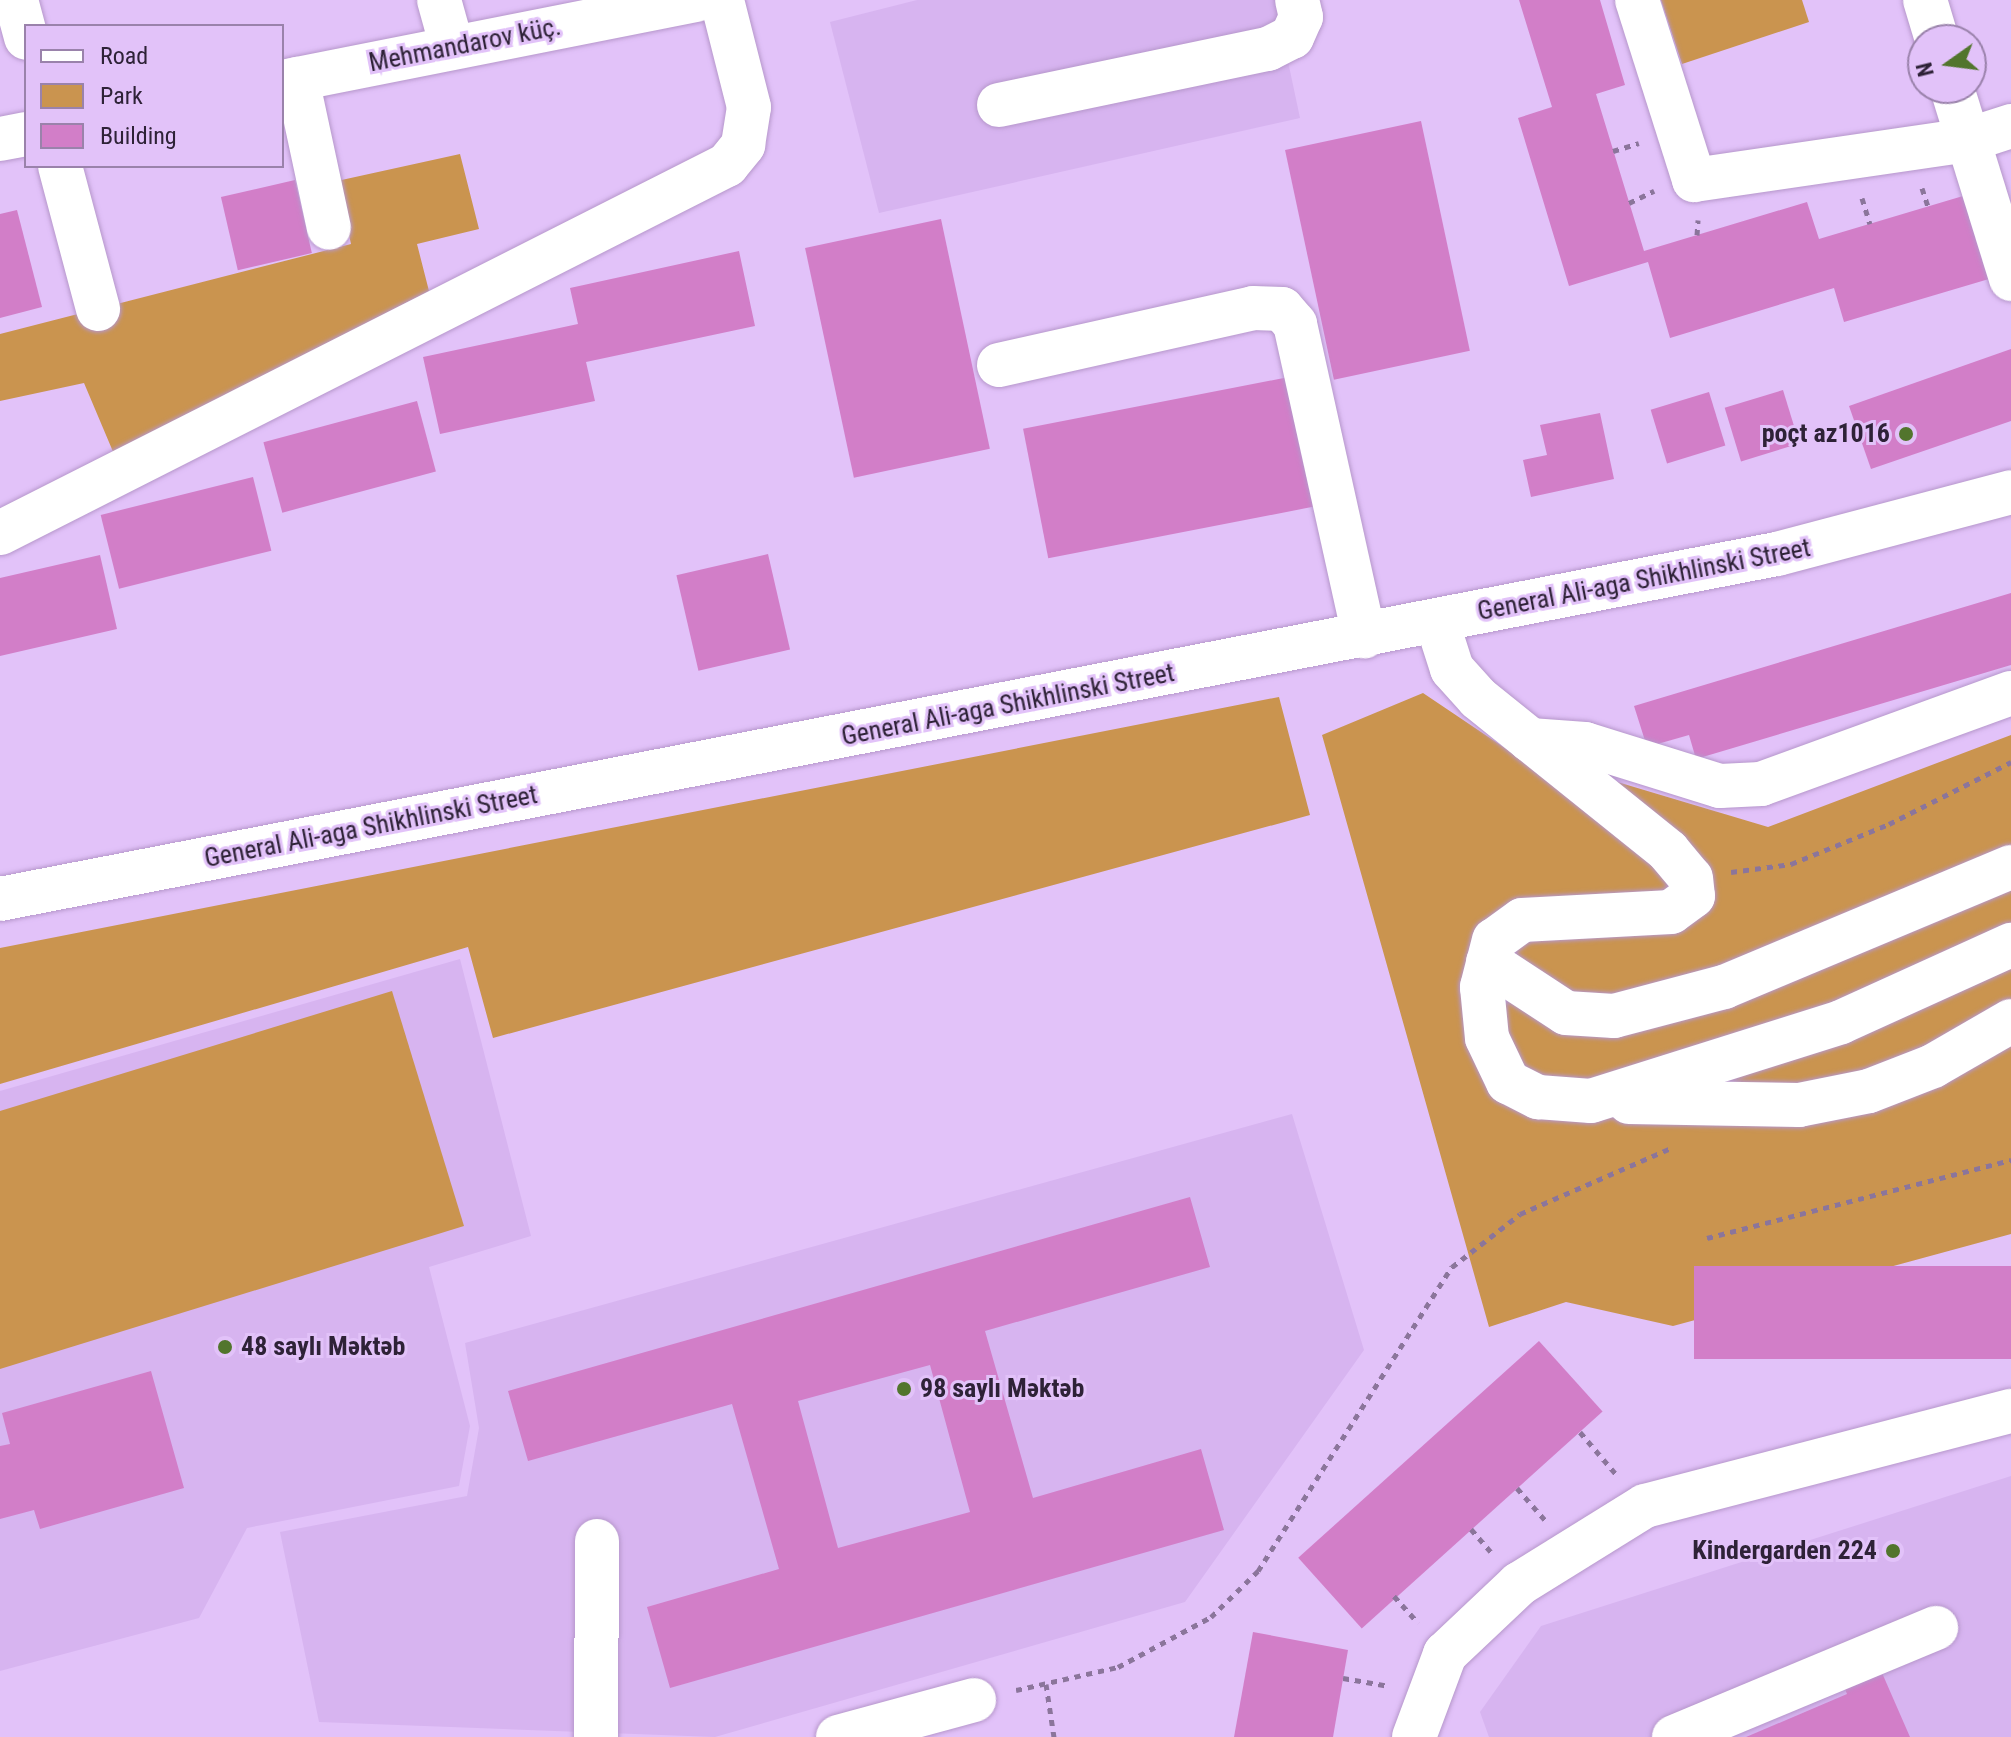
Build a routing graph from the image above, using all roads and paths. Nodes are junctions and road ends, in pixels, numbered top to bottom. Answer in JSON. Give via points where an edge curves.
{"nodes":[{"id":1,"x":16,"y":0,"type":"edge"},
{"id":2,"x":439,"y":0,"type":"edge"},
{"id":3,"x":696,"y":0,"type":"edge"},
{"id":4,"x":722,"y":0,"type":"edge"},
{"id":5,"x":1297,"y":0,"type":"edge"},
{"id":6,"x":1637,"y":0,"type":"edge"},
{"id":7,"x":1925,"y":0,"type":"edge"},
{"id":8,"x":1932,"y":24,"type":"edge"},
{"id":9,"x":24,"y":30,"type":"edge"},
{"id":10,"x":452,"y":47,"type":"junction"},
{"id":11,"x":290,"y":81,"type":"edge"},
{"id":12,"x":1957,"y":104,"type":"edge"},
{"id":13,"x":999,"y":105,"type":"dead end"},
{"id":14,"x":2011,"y":126,"type":"edge"},
{"id":15,"x":24,"y":134,"type":"edge"},
{"id":16,"x":0,"y":139,"type":"edge"},
{"id":17,"x":1968,"y":140,"type":"junction"},
{"id":18,"x":61,"y":168,"type":"edge"},
{"id":19,"x":329,"y":228,"type":"dead end"},
{"id":20,"x":2011,"y":279,"type":"edge"},
{"id":21,"x":98,"y":309,"type":"dead end"},
{"id":22,"x":999,"y":365,"type":"dead end"},
{"id":23,"x":2011,"y":492,"type":"edge"},
{"id":24,"x":0,"y":533,"type":"edge"},
{"id":25,"x":1437,"y":622,"type":"junction"},
{"id":26,"x":1364,"y":636,"type":"junction"},
{"id":27,"x":2011,"y":693,"type":"edge"},
{"id":28,"x":1530,"y":740,"type":"junction"},
{"id":29,"x":2011,"y":762,"type":"edge"},
{"id":30,"x":2011,"y":867,"type":"edge"},
{"id":31,"x":1691,"y":878,"type":"junction"},
{"id":32,"x":0,"y":899,"type":"edge"},
{"id":33,"x":2011,"y":945,"type":"edge"},
{"id":34,"x":1488,"y":962,"type":"junction"},
{"id":35,"x":2011,"y":1021,"type":"edge"},
{"id":36,"x":1591,"y":1101,"type":"junction"},
{"id":37,"x":1686,"y":1143,"type":"dead end"},
{"id":38,"x":2011,"y":1160,"type":"edge"},
{"id":39,"x":1707,"y":1238,"type":"dead end"},
{"id":40,"x":2011,"y":1411,"type":"edge"},
{"id":41,"x":1580,"y":1432,"type":"dead end"},
{"id":42,"x":1645,"y":1506,"type":"junction"},
{"id":43,"x":597,"y":1541,"type":"dead end"},
{"id":44,"x":1936,"y":1628,"type":"dead end"},
{"id":45,"x":1046,"y":1684,"type":"junction"},
{"id":46,"x":974,"y":1700,"type":"joint"},
{"id":47,"x":596,"y":1737,"type":"edge"},
{"id":48,"x":838,"y":1737,"type":"edge"},
{"id":49,"x":1054,"y":1737,"type":"edge"},
{"id":50,"x":1414,"y":1737,"type":"edge"},
{"id":51,"x":1674,"y":1737,"type":"edge"}],
"edges":[{"from":1,"to":9,"type":"main road"},
{"from":2,"to":10,"type":"main road"},
{"from":3,"to":10,"type":"main road","name":"Mehmandarov küç."},
{"from":4,"to":24,"type":"main road","via":[[749,107],[743,145],[727,165]]},
{"from":5,"to":13,"type":"main road","via":[[1301,17],[1292,37],[1268,49]]},
{"from":6,"to":17,"type":"main road","via":[[1694,180]]},
{"from":7,"to":8,"type":"main road"},
{"from":10,"to":11,"type":"main road","name":"Mehmandarov küç."},
{"from":11,"to":19,"type":"main road"},
{"from":12,"to":17,"type":"main road"},
{"from":14,"to":17,"type":"main road"},
{"from":15,"to":16,"type":"main road"},
{"from":17,"to":20,"type":"main road"},
{"from":18,"to":21,"type":"main road"},
{"from":22,"to":26,"type":"main road","via":[[1253,308],[1282,309],[1295,324]]},
{"from":23,"to":25,"type":"main road","name":"General Ali-aga Shikhlinski Street","via":[[1869,534]]},
{"from":25,"to":26,"type":"main road","name":"General Ali-aga Shikhlinski Street"},
{"from":25,"to":28,"type":"main road","via":[[1452,669]]},
{"from":26,"to":32,"type":"main road","name":"General Ali-aga Shikhlinski Street"},
{"from":27,"to":28,"type":"main road","via":[[1761,784],[1720,786],[1585,744]]},
{"from":28,"to":31,"type":"main road","via":[[1668,851]]},
{"from":29,"to":31,"type":"path","via":[[1889,824],[1791,864]]},
{"from":30,"to":34,"type":"main road","via":[[1724,987],[1614,1016],[1566,1013]]},
{"from":31,"to":34,"type":"main road","via":[[1693,896],[1671,912],[1522,920],[1494,940]]},
{"from":33,"to":36,"type":"main road","via":[[1841,1022]]},
{"from":34,"to":36,"type":"main road","via":[[1482,987],[1487,1038],[1508,1082],[1538,1097]]},
{"from":35,"to":36,"type":"main road","via":[[1933,1066],[1869,1091],[1799,1105]]},
{"from":37,"to":45,"type":"path","via":[[1520,1214],[1452,1267],[1258,1571],[1211,1617],[1132,1660]]},
{"from":38,"to":39,"type":"path"},
{"from":40,"to":42,"type":"main road"},
{"from":41,"to":42,"type":"path"},
{"from":42,"to":50,"type":"main road","via":[[1519,1584],[1445,1654]]},
{"from":43,"to":47,"type":"main road"},
{"from":44,"to":51,"type":"main road"},
{"from":45,"to":46,"type":"path"},
{"from":45,"to":49,"type":"path"},
{"from":46,"to":48,"type":"main road"}]}
